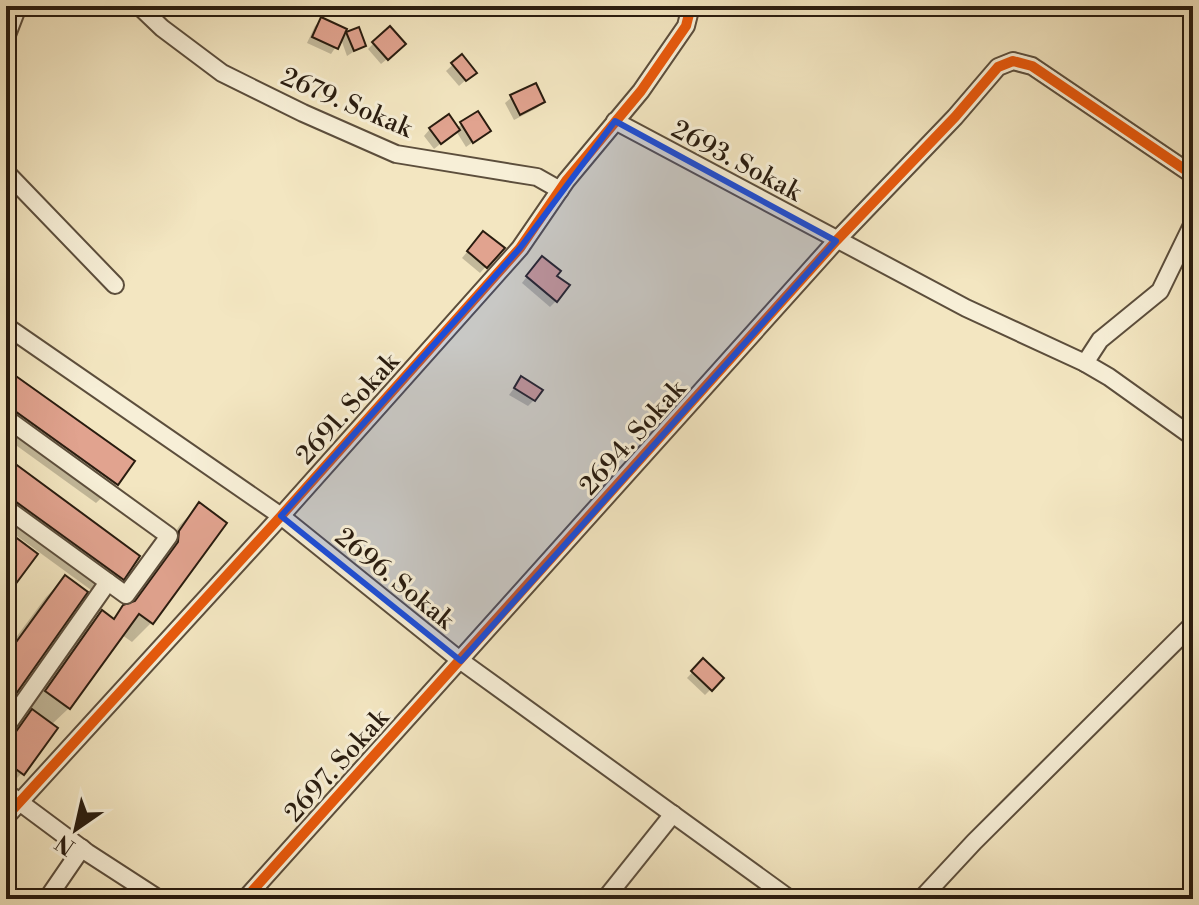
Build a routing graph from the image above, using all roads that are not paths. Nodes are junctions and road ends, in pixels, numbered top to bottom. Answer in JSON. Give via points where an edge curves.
{"nodes":[{"id":1,"x":16,"y":6,"type":"edge"},
{"id":2,"x":139,"y":6,"type":"edge"},
{"id":3,"x":691,"y":6,"type":"edge"},
{"id":4,"x":6,"y":32,"type":"edge"},
{"id":5,"x":615,"y":121,"type":"junction"},
{"id":6,"x":6,"y":172,"type":"edge"},
{"id":7,"x":1193,"y":175,"type":"edge"},
{"id":8,"x":560,"y":190,"type":"junction"},
{"id":9,"x":1193,"y":223,"type":"edge"},
{"id":10,"x":836,"y":241,"type":"junction"},
{"id":11,"x":115,"y":285,"type":"dead end"},
{"id":12,"x":6,"y":326,"type":"edge"},
{"id":13,"x":1085,"y":363,"type":"junction"},
{"id":14,"x":6,"y":418,"type":"edge"},
{"id":15,"x":1193,"y":437,"type":"edge"},
{"id":16,"x":281,"y":516,"type":"junction"},
{"id":17,"x":9,"y":517,"type":"edge"},
{"id":18,"x":108,"y":582,"type":"junction"},
{"id":19,"x":1193,"y":624,"type":"edge"},
{"id":20,"x":461,"y":661,"type":"junction"},
{"id":21,"x":6,"y":727,"type":"edge"},
{"id":22,"x":12,"y":797,"type":"edge"},
{"id":23,"x":673,"y":814,"type":"junction"},
{"id":24,"x":6,"y":817,"type":"edge"},
{"id":25,"x":82,"y":848,"type":"junction"},
{"id":26,"x":47,"y":899,"type":"edge"},
{"id":27,"x":159,"y":899,"type":"edge"},
{"id":28,"x":245,"y":899,"type":"edge"},
{"id":29,"x":605,"y":899,"type":"edge"},
{"id":30,"x":790,"y":899,"type":"edge"},
{"id":31,"x":921,"y":899,"type":"edge"}],
"edges":[{"from":1,"to":4,"type":"street"},
{"from":2,"to":8,"type":"street","name":"2679. Sokak","via":[[222,73],[396,154],[537,177]]},
{"from":3,"to":5,"type":"street","name":"2691. Sokak","via":[[686,26]]},
{"from":5,"to":8,"type":"street","name":"2691. Sokak"},
{"from":5,"to":10,"type":"street","name":"2693. Sokak"},
{"from":6,"to":11,"type":"street"},
{"from":7,"to":10,"type":"street","name":"2694. Sokak","via":[[1032,66],[1013,61],[998,67]]},
{"from":8,"to":16,"type":"street","name":"2691. Sokak","via":[[520,248]]},
{"from":9,"to":13,"type":"street","via":[[1160,291],[1100,340]]},
{"from":10,"to":13,"type":"street","name":"2693. Sokak"},
{"from":10,"to":20,"type":"street","name":"2694. Sokak"},
{"from":12,"to":16,"type":"street","name":"2696. Sokak"},
{"from":13,"to":15,"type":"street","name":"2693. Sokak"},
{"from":14,"to":18,"type":"street","via":[[169,536],[126,595]]},
{"from":16,"to":20,"type":"street","name":"2696. Sokak"},
{"from":16,"to":22,"type":"street","name":"2691. Sokak"},
{"from":17,"to":18,"type":"street"},
{"from":18,"to":21,"type":"street"},
{"from":19,"to":31,"type":"street"},
{"from":20,"to":23,"type":"street","name":"2696. Sokak"},
{"from":20,"to":28,"type":"street","name":"2697. Sokak"},
{"from":22,"to":24,"type":"street","name":"2691. Sokak"},
{"from":22,"to":25,"type":"street"},
{"from":23,"to":29,"type":"street"},
{"from":23,"to":30,"type":"street","name":"2696. Sokak"},
{"from":25,"to":26,"type":"street"},
{"from":25,"to":27,"type":"street"}]}
